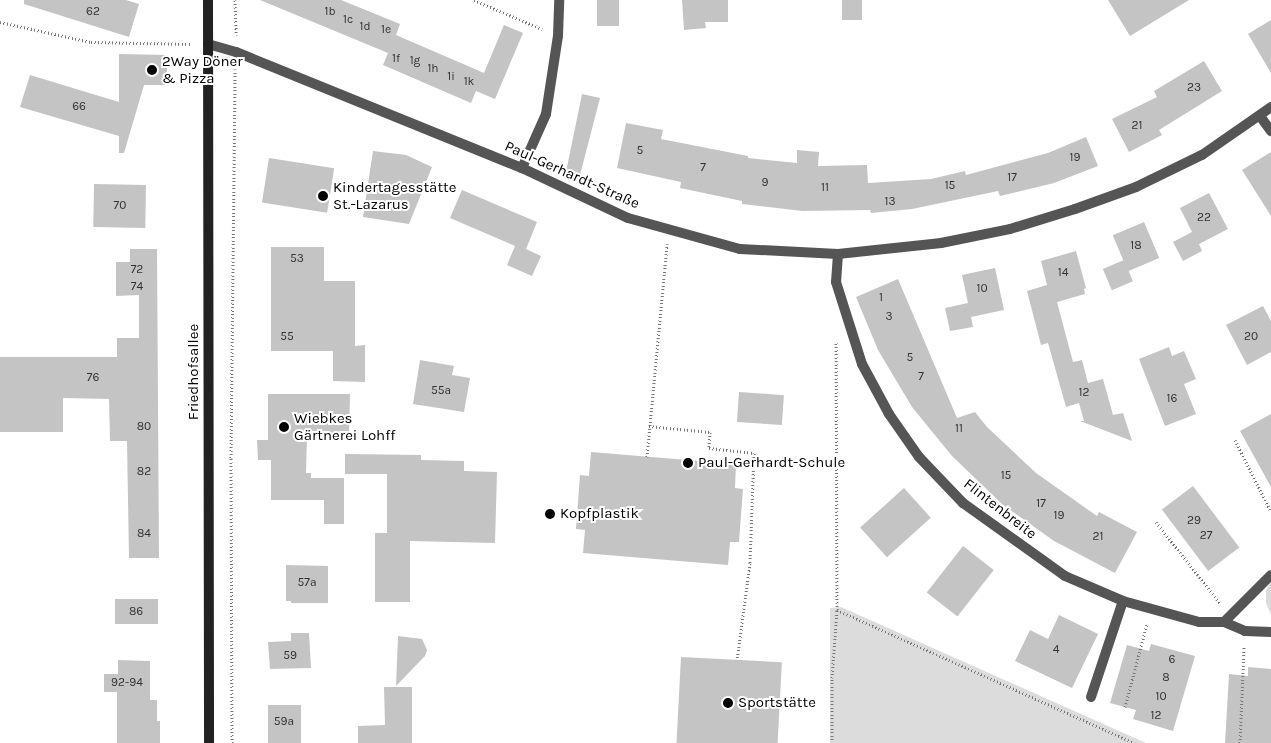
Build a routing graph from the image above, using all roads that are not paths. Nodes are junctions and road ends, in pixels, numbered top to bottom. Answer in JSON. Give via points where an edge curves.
{"nodes":[{"id":1,"x":208,"y":0,"type":"edge"},
{"id":2,"x":559,"y":0,"type":"edge"},
{"id":3,"x":208,"y":44,"type":"junction"},
{"id":4,"x":1271,"y":107,"type":"edge"},
{"id":5,"x":1260,"y":116,"type":"junction"},
{"id":6,"x":1271,"y":131,"type":"edge"},
{"id":7,"x":522,"y":168,"type":"junction"},
{"id":8,"x":838,"y":254,"type":"junction"},
{"id":9,"x":1271,"y":575,"type":"edge"},
{"id":10,"x":1123,"y":601,"type":"junction"},
{"id":11,"x":1227,"y":618,"type":"junction"},
{"id":12,"x":1271,"y":632,"type":"edge"},
{"id":13,"x":1091,"y":697,"type":"dead end"},
{"id":14,"x":208,"y":743,"type":"edge"}],
"edges":[{"from":1,"to":3,"type":"street","name":"Friedhofsallee"},
{"from":2,"to":7,"type":"street","via":[[558,36],[546,114]]},
{"from":3,"to":7,"type":"street","name":"Paul-Gerhardt-Straße","via":[[236,52]]},
{"from":3,"to":14,"type":"street","name":"Friedhofsallee"},
{"from":4,"to":5,"type":"street","name":"Paul-Gerhardt-Straße"},
{"from":5,"to":6,"type":"street"},
{"from":5,"to":8,"type":"street","name":"Paul-Gerhardt-Straße","via":[[1202,155],[1136,187],[1075,209],[1010,229],[941,243]]},
{"from":7,"to":8,"type":"street","name":"Paul-Gerhardt-Straße","via":[[628,218],[740,250]]},
{"from":8,"to":10,"type":"street","name":"Flintenbreite","via":[[836,282],[862,364],[919,457],[963,503],[1002,532],[1065,576]]},
{"from":9,"to":11,"type":"street"},
{"from":10,"to":11,"type":"street","name":"Flintenbreite","via":[[1199,622]]},
{"from":10,"to":13,"type":"street"},
{"from":11,"to":12,"type":"street","name":"Flintenbreite","via":[[1245,631]]}]}
